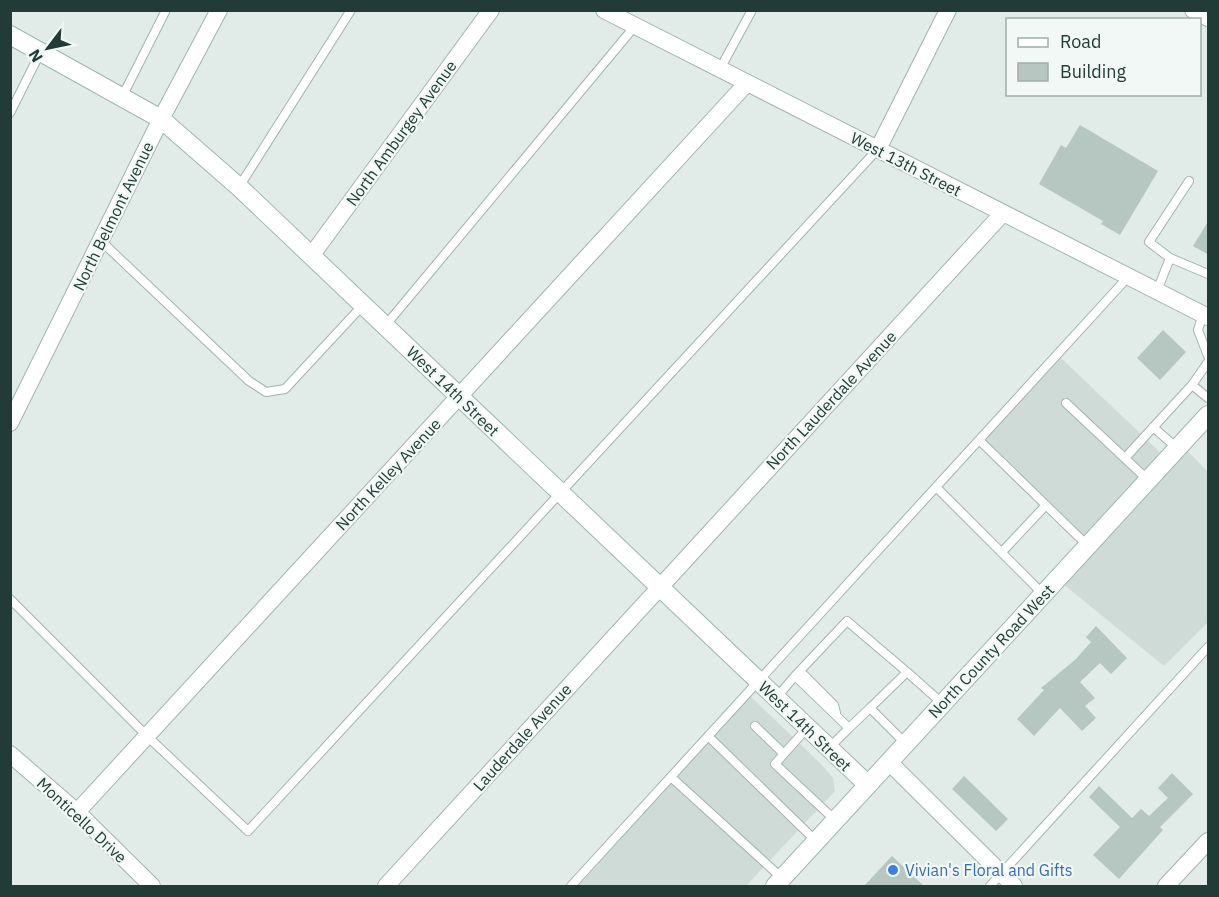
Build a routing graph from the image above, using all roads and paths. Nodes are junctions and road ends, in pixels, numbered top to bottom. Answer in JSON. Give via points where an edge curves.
{"nodes":[{"id":1,"x":166,"y":10,"type":"edge"},
{"id":2,"x":219,"y":10,"type":"edge"},
{"id":3,"x":351,"y":10,"type":"edge"},
{"id":4,"x":491,"y":10,"type":"edge"},
{"id":5,"x":604,"y":10,"type":"edge"},
{"id":6,"x":752,"y":10,"type":"edge"},
{"id":7,"x":948,"y":10,"type":"edge"},
{"id":8,"x":1193,"y":10,"type":"edge"},
{"id":9,"x":1209,"y":18,"type":"edge"},
{"id":10,"x":635,"y":26,"type":"junction"},
{"id":11,"x":10,"y":35,"type":"edge"},
{"id":12,"x":41,"y":51,"type":"junction"},
{"id":13,"x":720,"y":69,"type":"junction"},
{"id":14,"x":747,"y":82,"type":"junction"},
{"id":15,"x":122,"y":97,"type":"junction"},
{"id":16,"x":10,"y":113,"type":"edge"},
{"id":17,"x":161,"y":119,"type":"junction"},
{"id":18,"x":878,"y":149,"type":"junction"},
{"id":19,"x":1189,"y":182,"type":"dead end"},
{"id":20,"x":239,"y":187,"type":"junction"},
{"id":21,"x":1003,"y":213,"type":"junction"},
{"id":22,"x":101,"y":241,"type":"junction"},
{"id":23,"x":311,"y":256,"type":"junction"},
{"id":24,"x":1170,"y":258,"type":"junction"},
{"id":25,"x":1209,"y":274,"type":"edge"},
{"id":26,"x":1129,"y":276,"type":"junction"},
{"id":27,"x":1157,"y":291,"type":"junction"},
{"id":28,"x":363,"y":305,"type":"junction"},
{"id":29,"x":1206,"y":315,"type":"edge"},
{"id":30,"x":385,"y":326,"type":"junction"},
{"id":31,"x":1209,"y":356,"type":"edge"},
{"id":32,"x":1209,"y":362,"type":"edge"},
{"id":33,"x":1192,"y":385,"type":"junction"},
{"id":34,"x":459,"y":396,"type":"junction"},
{"id":35,"x":1209,"y":398,"type":"edge"},
{"id":36,"x":1066,"y":403,"type":"dead end"},
{"id":37,"x":1209,"y":415,"type":"edge"},
{"id":38,"x":10,"y":423,"type":"edge"},
{"id":39,"x":1153,"y":427,"type":"junction"},
{"id":40,"x":979,"y":440,"type":"junction"},
{"id":41,"x":1178,"y":448,"type":"junction"},
{"id":42,"x":1125,"y":458,"type":"junction"},
{"id":43,"x":1148,"y":480,"type":"junction"},
{"id":44,"x":936,"y":487,"type":"junction"},
{"id":45,"x":561,"y":494,"type":"junction"},
{"id":46,"x":1046,"y":505,"type":"junction"},
{"id":47,"x":1088,"y":546,"type":"junction"},
{"id":48,"x":1002,"y":552,"type":"junction"},
{"id":49,"x":659,"y":587,"type":"junction"},
{"id":50,"x":1043,"y":594,"type":"junction"},
{"id":51,"x":10,"y":599,"type":"edge"},
{"id":52,"x":1209,"y":647,"type":"edge"},
{"id":53,"x":907,"y":672,"type":"junction"},
{"id":54,"x":797,"y":674,"type":"junction"},
{"id":55,"x":759,"y":682,"type":"junction"},
{"id":56,"x":776,"y":698,"type":"junction"},
{"id":57,"x":943,"y":704,"type":"junction"},
{"id":58,"x":870,"y":708,"type":"junction"},
{"id":59,"x":754,"y":726,"type":"dead end"},
{"id":60,"x":807,"y":728,"type":"junction"},
{"id":61,"x":849,"y":728,"type":"junction"},
{"id":62,"x":147,"y":736,"type":"junction"},
{"id":63,"x":708,"y":736,"type":"junction"},
{"id":64,"x":906,"y":744,"type":"junction"},
{"id":65,"x":828,"y":748,"type":"junction"},
{"id":66,"x":10,"y":754,"type":"edge"},
{"id":67,"x":784,"y":754,"type":"junction"},
{"id":68,"x":889,"y":762,"type":"junction"},
{"id":69,"x":670,"y":777,"type":"junction"},
{"id":70,"x":868,"y":785,"type":"junction"},
{"id":71,"x":77,"y":812,"type":"junction"},
{"id":72,"x":835,"y":821,"type":"junction"},
{"id":73,"x":816,"y":841,"type":"junction"},
{"id":74,"x":1209,"y":841,"type":"edge"},
{"id":75,"x":996,"y":880,"type":"edge"},
{"id":76,"x":778,"y":882,"type":"edge"},
{"id":77,"x":153,"y":886,"type":"edge"},
{"id":78,"x":386,"y":886,"type":"edge"},
{"id":79,"x":571,"y":886,"type":"edge"},
{"id":80,"x":1014,"y":886,"type":"edge"},
{"id":81,"x":1166,"y":886,"type":"edge"}],
"edges":[{"from":1,"to":15,"type":"lane"},
{"from":2,"to":17,"type":"street","name":"North Belmont Avenue"},
{"from":3,"to":20,"type":"lane"},
{"from":4,"to":23,"type":"street","name":"North Amburgey Avenue"},
{"from":5,"to":10,"type":"street","name":"West 13th Street"},
{"from":6,"to":13,"type":"lane"},
{"from":7,"to":18,"type":"street"},
{"from":8,"to":9,"type":"street"},
{"from":10,"to":13,"type":"street","name":"West 13th Street"},
{"from":10,"to":30,"type":"lane"},
{"from":11,"to":12,"type":"street","name":"West 14th Street"},
{"from":12,"to":15,"type":"street","name":"West 14th Street"},
{"from":12,"to":16,"type":"lane"},
{"from":13,"to":14,"type":"street","name":"West 13th Street"},
{"from":14,"to":18,"type":"street","name":"West 13th Street"},
{"from":14,"to":34,"type":"street","name":"North Kelley Avenue"},
{"from":15,"to":17,"type":"street","name":"West 14th Street"},
{"from":17,"to":20,"type":"street","name":"West 14th Street"},
{"from":17,"to":22,"type":"street","name":"North Belmont Avenue"},
{"from":18,"to":21,"type":"street","name":"West 13th Street"},
{"from":18,"to":45,"type":"lane"},
{"from":19,"to":24,"type":"lane","via":[[1149,242]]},
{"from":20,"to":23,"type":"street","name":"West 14th Street"},
{"from":21,"to":26,"type":"street","name":"West 13th Street"},
{"from":21,"to":49,"type":"street","name":"North Lauderdale Avenue"},
{"from":22,"to":28,"type":"lane","via":[[249,381],[266,392],[285,388]]},
{"from":22,"to":38,"type":"street","name":"North Belmont Avenue"},
{"from":23,"to":28,"type":"street","name":"West 14th Street"},
{"from":24,"to":25,"type":"lane"},
{"from":24,"to":27,"type":"lane"},
{"from":26,"to":27,"type":"street","name":"West 13th Street"},
{"from":26,"to":40,"type":"lane"},
{"from":27,"to":29,"type":"street","name":"West 13th Street"},
{"from":28,"to":30,"type":"street","name":"West 14th Street"},
{"from":29,"to":31,"type":"lane","via":[[1198,330]]},
{"from":30,"to":34,"type":"street","name":"West 14th Street"},
{"from":32,"to":33,"type":"lane"},
{"from":33,"to":35,"type":"lane"},
{"from":33,"to":39,"type":"lane"},
{"from":34,"to":45,"type":"street","name":"West 14th Street"},
{"from":34,"to":62,"type":"street","name":"North Kelley Avenue"},
{"from":36,"to":42,"type":"lane"},
{"from":37,"to":41,"type":"street","name":"North County Road West"},
{"from":39,"to":41,"type":"lane"},
{"from":39,"to":42,"type":"lane"},
{"from":40,"to":44,"type":"lane"},
{"from":40,"to":46,"type":"lane"},
{"from":41,"to":43,"type":"street","name":"North County Road West"},
{"from":42,"to":43,"type":"lane"},
{"from":43,"to":47,"type":"street","name":"North County Road West"},
{"from":44,"to":48,"type":"lane"},
{"from":44,"to":55,"type":"lane"},
{"from":45,"to":49,"type":"street","name":"West 14th Street"},
{"from":45,"to":62,"type":"lane","via":[[248,831]]},
{"from":46,"to":47,"type":"lane"},
{"from":46,"to":48,"type":"lane"},
{"from":47,"to":50,"type":"street","name":"North County Road West"},
{"from":48,"to":50,"type":"lane"},
{"from":49,"to":55,"type":"street","name":"West 14th Street"},
{"from":49,"to":78,"type":"street","name":"Lauderdale Avenue"},
{"from":50,"to":57,"type":"street","name":"North County Road West"},
{"from":51,"to":62,"type":"lane"},
{"from":52,"to":75,"type":"lane"},
{"from":53,"to":54,"type":"lane","via":[[847,621]]},
{"from":53,"to":57,"type":"lane"},
{"from":53,"to":58,"type":"lane"},
{"from":54,"to":56,"type":"lane"},
{"from":54,"to":61,"type":"lane"},
{"from":55,"to":56,"type":"street","name":"West 14th Street"},
{"from":55,"to":63,"type":"lane"},
{"from":56,"to":60,"type":"street","name":"West 14th Street"},
{"from":57,"to":64,"type":"street","name":"North County Road West"},
{"from":58,"to":61,"type":"lane"},
{"from":58,"to":64,"type":"lane"},
{"from":59,"to":67,"type":"lane"},
{"from":60,"to":65,"type":"street","name":"West 14th Street"},
{"from":60,"to":67,"type":"lane"},
{"from":61,"to":65,"type":"lane"},
{"from":62,"to":71,"type":"street","name":"North Kelley Avenue"},
{"from":63,"to":69,"type":"lane"},
{"from":63,"to":73,"type":"lane"},
{"from":64,"to":68,"type":"street","name":"North County Road West"},
{"from":65,"to":70,"type":"street","name":"West 14th Street"},
{"from":66,"to":71,"type":"street","name":"Monticello Drive"},
{"from":67,"to":72,"type":"lane","via":[[775,764]]},
{"from":68,"to":70,"type":"street","name":"North County Road West"},
{"from":68,"to":75,"type":"street"},
{"from":69,"to":76,"type":"lane"},
{"from":69,"to":79,"type":"lane"},
{"from":70,"to":72,"type":"street","name":"North County Road West"},
{"from":71,"to":77,"type":"street","name":"Monticello Drive"},
{"from":72,"to":73,"type":"street","name":"North County Road West"},
{"from":73,"to":76,"type":"street","name":"North County Road West"},
{"from":74,"to":81,"type":"street"},
{"from":75,"to":80,"type":"street"}]}
